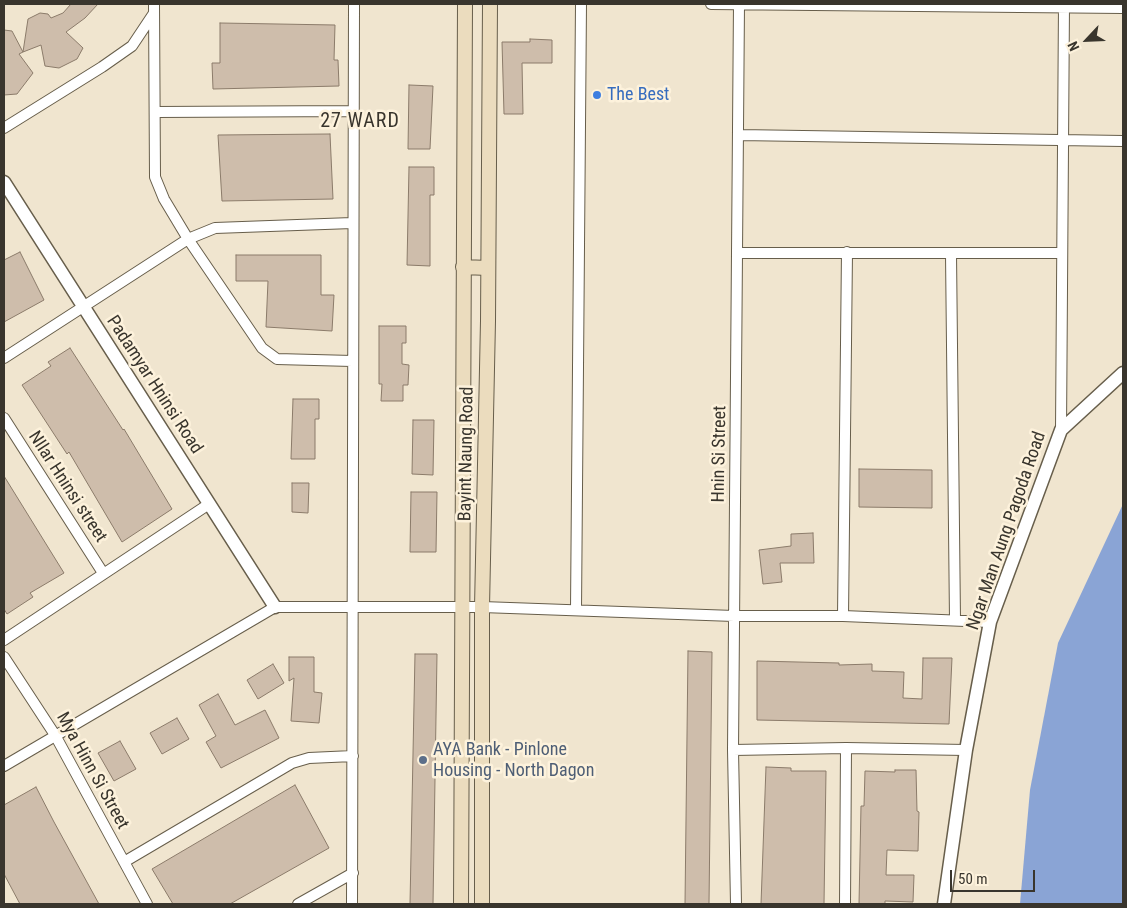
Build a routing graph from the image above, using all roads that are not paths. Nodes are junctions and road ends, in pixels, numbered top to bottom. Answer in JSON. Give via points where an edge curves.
{"nodes":[{"id":1,"x":354,"y":4,"type":"edge"},
{"id":2,"x":465,"y":4,"type":"edge"},
{"id":3,"x":490,"y":4,"type":"edge"},
{"id":4,"x":581,"y":4,"type":"edge"},
{"id":5,"x":711,"y":4,"type":"edge"},
{"id":6,"x":739,"y":4,"type":"edge"},
{"id":7,"x":1064,"y":5,"type":"edge"},
{"id":8,"x":1123,"y":8,"type":"edge"},
{"id":9,"x":154,"y":9,"type":"edge"},
{"id":10,"x":352,"y":111,"type":"junction"},
{"id":11,"x":156,"y":112,"type":"junction"},
{"id":12,"x":4,"y":128,"type":"edge"},
{"id":13,"x":739,"y":135,"type":"junction"},
{"id":14,"x":1062,"y":140,"type":"junction"},
{"id":15,"x":1123,"y":141,"type":"edge"},
{"id":16,"x":4,"y":182,"type":"edge"},
{"id":17,"x":352,"y":223,"type":"junction"},
{"id":18,"x":188,"y":239,"type":"junction"},
{"id":19,"x":847,"y":252,"type":"junction"},
{"id":20,"x":738,"y":253,"type":"junction"},
{"id":21,"x":1061,"y":253,"type":"junction"},
{"id":22,"x":951,"y":254,"type":"junction"},
{"id":23,"x":463,"y":267,"type":"junction"},
{"id":24,"x":488,"y":268,"type":"junction"},
{"id":25,"x":83,"y":306,"type":"junction"},
{"id":26,"x":4,"y":358,"type":"edge"},
{"id":27,"x":352,"y":361,"type":"junction"},
{"id":28,"x":1123,"y":373,"type":"edge"},
{"id":29,"x":4,"y":418,"type":"edge"},
{"id":30,"x":1061,"y":430,"type":"junction"},
{"id":31,"x":209,"y":504,"type":"junction"},
{"id":32,"x":103,"y":573,"type":"junction"},
{"id":33,"x":353,"y":606,"type":"junction"},
{"id":34,"x":275,"y":607,"type":"junction"},
{"id":35,"x":461,"y":607,"type":"junction"},
{"id":36,"x":482,"y":607,"type":"junction"},
{"id":37,"x":576,"y":609,"type":"junction"},
{"id":38,"x":734,"y":616,"type":"junction"},
{"id":39,"x":843,"y":616,"type":"junction"},
{"id":40,"x":955,"y":620,"type":"junction"},
{"id":41,"x":990,"y":622,"type":"junction"},
{"id":42,"x":4,"y":640,"type":"edge"},
{"id":43,"x":4,"y":657,"type":"edge"},
{"id":44,"x":56,"y":735,"type":"junction"},
{"id":45,"x":846,"y":748,"type":"junction"},
{"id":46,"x":733,"y":750,"type":"junction"},
{"id":47,"x":966,"y":750,"type":"junction"},
{"id":48,"x":353,"y":756,"type":"junction"},
{"id":49,"x":4,"y":766,"type":"edge"},
{"id":50,"x":124,"y":862,"type":"junction"},
{"id":51,"x":353,"y":873,"type":"junction"},
{"id":52,"x":147,"y":904,"type":"edge"},
{"id":53,"x":298,"y":904,"type":"edge"},
{"id":54,"x":352,"y":904,"type":"edge"},
{"id":55,"x":461,"y":904,"type":"edge"},
{"id":56,"x":482,"y":904,"type":"edge"},
{"id":57,"x":736,"y":904,"type":"edge"},
{"id":58,"x":845,"y":904,"type":"edge"},
{"id":59,"x":944,"y":904,"type":"edge"}],
"edges":[{"from":1,"to":10,"type":"street"},
{"from":2,"to":23,"type":"main road","name":"Bayint Naung Road"},
{"from":3,"to":24,"type":"main road","name":"Bayint Naung Road"},
{"from":4,"to":37,"type":"street"},
{"from":5,"to":6,"type":"street"},
{"from":6,"to":7,"type":"street"},
{"from":6,"to":13,"type":"street","name":"Hnin Si Street"},
{"from":7,"to":8,"type":"street"},
{"from":7,"to":14,"type":"street"},
{"from":9,"to":11,"type":"street"},
{"from":9,"to":12,"type":"street","via":[[132,46]]},
{"from":10,"to":11,"type":"street"},
{"from":10,"to":17,"type":"street"},
{"from":11,"to":18,"type":"street","via":[[154,177]]},
{"from":13,"to":14,"type":"street"},
{"from":13,"to":20,"type":"street","name":"Hnin Si Street"},
{"from":14,"to":15,"type":"street"},
{"from":14,"to":21,"type":"street"},
{"from":16,"to":25,"type":"street","name":"Padamyar Hninsi Road"},
{"from":17,"to":18,"type":"street","via":[[215,228]]},
{"from":17,"to":27,"type":"street"},
{"from":18,"to":25,"type":"street"},
{"from":18,"to":27,"type":"street","via":[[262,348],[276,359]]},
{"from":19,"to":20,"type":"street"},
{"from":19,"to":22,"type":"street"},
{"from":19,"to":39,"type":"street"},
{"from":20,"to":38,"type":"street","name":"Hnin Si Street"},
{"from":21,"to":22,"type":"street"},
{"from":21,"to":30,"type":"street"},
{"from":22,"to":40,"type":"street"},
{"from":23,"to":24,"type":"main road"},
{"from":23,"to":35,"type":"main road","name":"Bayint Naung Road"},
{"from":24,"to":36,"type":"main road","name":"Bayint Naung Road"},
{"from":25,"to":26,"type":"street"},
{"from":25,"to":31,"type":"street","name":"Padamyar Hninsi Road"},
{"from":27,"to":33,"type":"street"},
{"from":28,"to":30,"type":"street","name":"Ngar Man Aung Pagoda Road"},
{"from":29,"to":32,"type":"street","name":"NIlar Hninsi street"},
{"from":30,"to":41,"type":"street","name":"Ngar Man Aung Pagoda Road"},
{"from":31,"to":32,"type":"street"},
{"from":31,"to":34,"type":"street","name":"Padamyar Hninsi Road"},
{"from":32,"to":42,"type":"street"},
{"from":33,"to":34,"type":"street"},
{"from":33,"to":35,"type":"street"},
{"from":33,"to":48,"type":"street"},
{"from":34,"to":44,"type":"street"},
{"from":35,"to":36,"type":"street"},
{"from":35,"to":55,"type":"main road","name":"Bayint Naung Road"},
{"from":36,"to":37,"type":"street"},
{"from":36,"to":56,"type":"main road","name":"Bayint Naung Road"},
{"from":37,"to":38,"type":"street"},
{"from":38,"to":39,"type":"street"},
{"from":38,"to":46,"type":"street","name":"Hnin Si Street"},
{"from":39,"to":40,"type":"street"},
{"from":40,"to":41,"type":"street"},
{"from":41,"to":47,"type":"street","name":"Ngar Man Aung Pagoda Road"},
{"from":43,"to":44,"type":"street","name":"Mya Hinn Si Street"},
{"from":44,"to":49,"type":"street"},
{"from":44,"to":50,"type":"street","name":"Mya Hinn Si Street"},
{"from":45,"to":46,"type":"street"},
{"from":45,"to":47,"type":"street"},
{"from":45,"to":58,"type":"street"},
{"from":46,"to":57,"type":"street","name":"Hnin Si Street"},
{"from":47,"to":59,"type":"street","name":"Ngar Man Aung Pagoda Road"},
{"from":48,"to":50,"type":"street","via":[[309,758],[292,763]]},
{"from":48,"to":51,"type":"street"},
{"from":50,"to":52,"type":"street","name":"Mya Hinn Si Street"},
{"from":51,"to":53,"type":"street"},
{"from":51,"to":54,"type":"street"}]}
